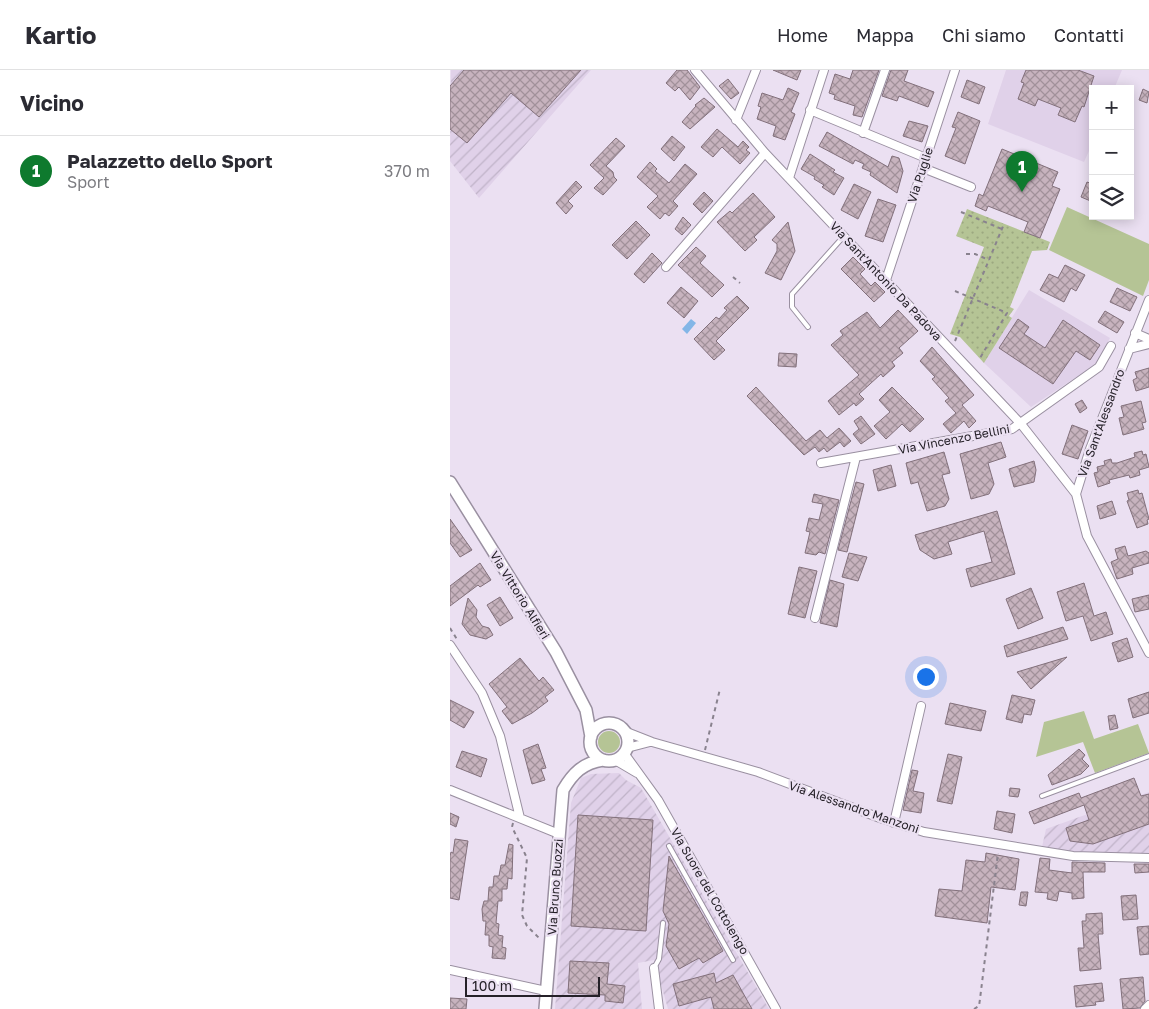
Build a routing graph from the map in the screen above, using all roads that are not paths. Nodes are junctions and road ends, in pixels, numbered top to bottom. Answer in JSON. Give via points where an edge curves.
{"nodes":[{"id":1,"x":695,"y":70,"type":"edge"},
{"id":2,"x":756,"y":70,"type":"edge"},
{"id":3,"x":824,"y":70,"type":"edge"},
{"id":4,"x":885,"y":70,"type":"edge"},
{"id":5,"x":955,"y":70,"type":"edge"},
{"id":6,"x":810,"y":110,"type":"junction"},
{"id":7,"x":736,"y":120,"type":"junction"},
{"id":8,"x":864,"y":132,"type":"junction"},
{"id":9,"x":765,"y":153,"type":"junction"},
{"id":10,"x":926,"y":158,"type":"junction"},
{"id":11,"x":923,"y":168,"type":"junction"},
{"id":12,"x":789,"y":178,"type":"junction"},
{"id":13,"x":972,"y":187,"type":"dead end"},
{"id":14,"x":844,"y":236,"type":"junction"},
{"id":15,"x":666,"y":267,"type":"dead end"},
{"id":16,"x":886,"y":280,"type":"junction"},
{"id":17,"x":1149,"y":300,"type":"edge"},
{"id":18,"x":808,"y":327,"type":"dead end"},
{"id":19,"x":1135,"y":333,"type":"junction"},
{"id":20,"x":1149,"y":339,"type":"edge"},
{"id":21,"x":1149,"y":344,"type":"edge"},
{"id":22,"x":1112,"y":346,"type":"dead end"},
{"id":23,"x":1129,"y":349,"type":"junction"},
{"id":24,"x":1021,"y":424,"type":"junction"},
{"id":25,"x":856,"y":457,"type":"junction"},
{"id":26,"x":821,"y":463,"type":"dead end"},
{"id":27,"x":450,"y":482,"type":"edge"},
{"id":28,"x":1076,"y":494,"type":"junction"},
{"id":29,"x":815,"y":618,"type":"dead end"},
{"id":30,"x":450,"y":645,"type":"edge"},
{"id":31,"x":1149,"y":653,"type":"edge"},
{"id":32,"x":921,"y":706,"type":"dead end"},
{"id":33,"x":586,"y":710,"type":"junction"},
{"id":34,"x":603,"y":725,"type":"junction"},
{"id":35,"x":624,"y":731,"type":"junction"},
{"id":36,"x":591,"y":740,"type":"junction"},
{"id":37,"x":652,"y":742,"type":"junction"},
{"id":38,"x":617,"y":756,"type":"junction"},
{"id":39,"x":1149,"y":756,"type":"edge"},
{"id":40,"x":577,"y":771,"type":"junction"},
{"id":41,"x":641,"y":776,"type":"junction"},
{"id":42,"x":450,"y":790,"type":"edge"},
{"id":43,"x":1042,"y":796,"type":"dead end"},
{"id":44,"x":518,"y":818,"type":"junction"},
{"id":45,"x":894,"y":823,"type":"junction"},
{"id":46,"x":559,"y":834,"type":"junction"},
{"id":47,"x":669,"y":846,"type":"dead end"},
{"id":48,"x":1149,"y":858,"type":"edge"},
{"id":49,"x":663,"y":923,"type":"dead end"},
{"id":50,"x":733,"y":960,"type":"dead end"},
{"id":51,"x":654,"y":968,"type":"joint"},
{"id":52,"x":450,"y":970,"type":"edge"},
{"id":53,"x":546,"y":991,"type":"junction"},
{"id":54,"x":1149,"y":1005,"type":"edge"},
{"id":55,"x":545,"y":1009,"type":"edge"},
{"id":56,"x":659,"y":1009,"type":"edge"},
{"id":57,"x":776,"y":1009,"type":"edge"},
{"id":58,"x":1145,"y":1009,"type":"edge"}],
"edges":[{"from":1,"to":7,"type":"street","name":"Via Sant'Antonio Da Padova"},
{"from":2,"to":7,"type":"street"},
{"from":3,"to":6,"type":"street"},
{"from":4,"to":8,"type":"street"},
{"from":5,"to":10,"type":"street","name":"Via Puglie"},
{"from":6,"to":8,"type":"street"},
{"from":6,"to":12,"type":"street"},
{"from":7,"to":9,"type":"street","name":"Via Sant'Antonio Da Padova"},
{"from":8,"to":10,"type":"street"},
{"from":9,"to":12,"type":"street","name":"Via Sant'Antonio Da Padova"},
{"from":9,"to":15,"type":"street"},
{"from":10,"to":11,"type":"street","name":"Via Puglie"},
{"from":11,"to":13,"type":"street"},
{"from":11,"to":16,"type":"street","name":"Via Puglie"},
{"from":12,"to":14,"type":"street","name":"Via Sant'Antonio Da Padova"},
{"from":14,"to":16,"type":"street","name":"Via Sant'Antonio Da Padova"},
{"from":14,"to":18,"type":"lane","via":[[792,294],[792,307]]},
{"from":16,"to":24,"type":"street","name":"Via Sant'Antonio Da Padova"},
{"from":17,"to":19,"type":"street","name":"Via Sant'Alessandro"},
{"from":19,"to":20,"type":"street"},
{"from":19,"to":23,"type":"street","name":"Via Sant'Alessandro"},
{"from":21,"to":23,"type":"street"},
{"from":22,"to":24,"type":"street","name":"Via Vincenzo Bellini","via":[[1099,367]]},
{"from":23,"to":28,"type":"street","name":"Via Sant'Alessandro"},
{"from":24,"to":25,"type":"street","name":"Via Vincenzo Bellini","via":[[1006,431]]},
{"from":24,"to":28,"type":"street","name":"Via Sant'Antonio Da Padova"},
{"from":25,"to":26,"type":"street","name":"Via Vincenzo Bellini"},
{"from":25,"to":29,"type":"street"},
{"from":27,"to":33,"type":"street","name":"Via Vittorio Alfieri","via":[[556,652]]},
{"from":28,"to":31,"type":"street","name":"Via Sant'Alessandro","via":[[1089,541]]},
{"from":30,"to":44,"type":"street","via":[[482,693],[500,736]]},
{"from":32,"to":45,"type":"street"},
{"from":33,"to":34,"type":"street","name":"Via Vittorio Alfieri"},
{"from":33,"to":36,"type":"street","name":"Via Vittorio Alfieri"},
{"from":34,"to":35,"type":"street","via":[[614,725]]},
{"from":34,"to":36,"type":"street","via":[[594,732]]},
{"from":35,"to":37,"type":"street","name":"Via Alessandro Manzoni"},
{"from":35,"to":38,"type":"street","via":[[627,737]]},
{"from":36,"to":38,"type":"street","via":[[594,754]]},
{"from":36,"to":40,"type":"street","name":"Via Bruno Buozzi"},
{"from":37,"to":38,"type":"street","name":"Via Alessandro Manzoni"},
{"from":37,"to":45,"type":"street","name":"Via Alessandro Manzoni","via":[[758,772]]},
{"from":38,"to":40,"type":"street","via":[[586,764]]},
{"from":38,"to":41,"type":"street","name":"Via Suore del Cottolengo"},
{"from":38,"to":41,"type":"street","name":"Via Suore del Cottolengo"},
{"from":39,"to":43,"type":"lane"},
{"from":40,"to":46,"type":"street","name":"Via Bruno Buozzi","via":[[563,790]]},
{"from":41,"to":57,"type":"street","name":"Via Suore del Cottolengo","via":[[658,800]]},
{"from":42,"to":44,"type":"street"},
{"from":44,"to":46,"type":"street"},
{"from":45,"to":48,"type":"street","name":"Via Alessandro Manzoni","via":[[924,832],[999,845],[1089,857]]},
{"from":46,"to":53,"type":"street","name":"Via Bruno Buozzi"},
{"from":47,"to":50,"type":"lane"},
{"from":49,"to":51,"type":"lane","via":[[659,959]]},
{"from":51,"to":56,"type":"street"},
{"from":52,"to":53,"type":"street"},
{"from":53,"to":55,"type":"street","name":"Via Bruno Buozzi"},
{"from":54,"to":58,"type":"street"}]}
